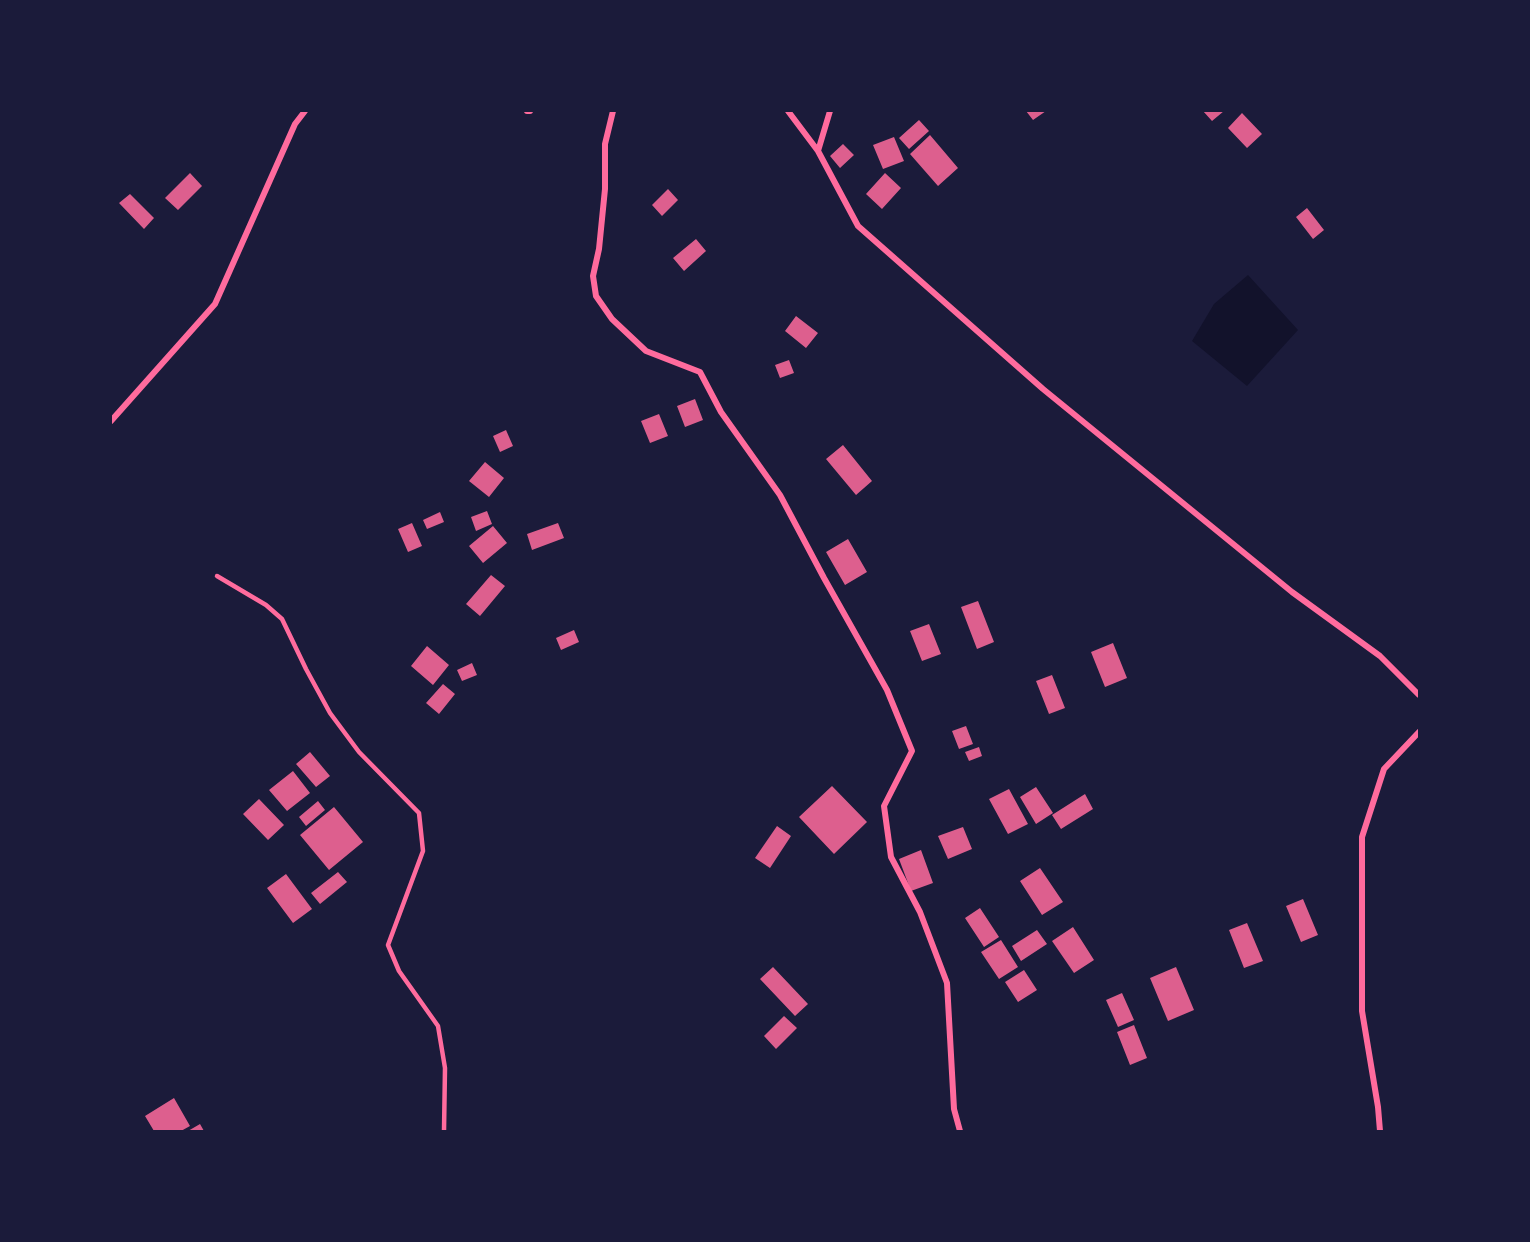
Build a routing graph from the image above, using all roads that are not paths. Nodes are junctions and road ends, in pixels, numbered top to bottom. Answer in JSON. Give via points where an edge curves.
{"nodes":[{"id":1,"x":305,"y":111,"type":"edge"},
{"id":2,"x":613,"y":111,"type":"edge"},
{"id":3,"x":788,"y":111,"type":"edge"},
{"id":4,"x":830,"y":111,"type":"edge"},
{"id":5,"x":818,"y":151,"type":"junction"},
{"id":6,"x":111,"y":421,"type":"edge"},
{"id":7,"x":217,"y":576,"type":"dead end"},
{"id":8,"x":1419,"y":694,"type":"edge"},
{"id":9,"x":1419,"y":732,"type":"edge"},
{"id":10,"x":444,"y":1131,"type":"edge"},
{"id":11,"x":960,"y":1131,"type":"edge"},
{"id":12,"x":1380,"y":1131,"type":"edge"}],
"edges":[{"from":1,"to":6,"type":"street","via":[[295,124],[215,304]]},
{"from":2,"to":11,"type":"street","via":[[605,144],[604,199],[593,276],[596,296],[612,319],[646,351],[700,372],[721,412],[780,495],[887,690],[912,751],[884,806],[891,857],[920,912],[947,983],[954,1109]]},
{"from":3,"to":5,"type":"street"},
{"from":4,"to":5,"type":"street"},
{"from":5,"to":8,"type":"street","via":[[858,226],[1043,389],[1292,592],[1380,656]]},
{"from":7,"to":10,"type":"lane","via":[[266,604],[282,619],[330,713],[359,752],[419,813],[423,850],[388,945],[399,971],[438,1026],[445,1068]]},
{"from":9,"to":12,"type":"street","via":[[1384,769],[1362,837],[1362,1011]]}]}
